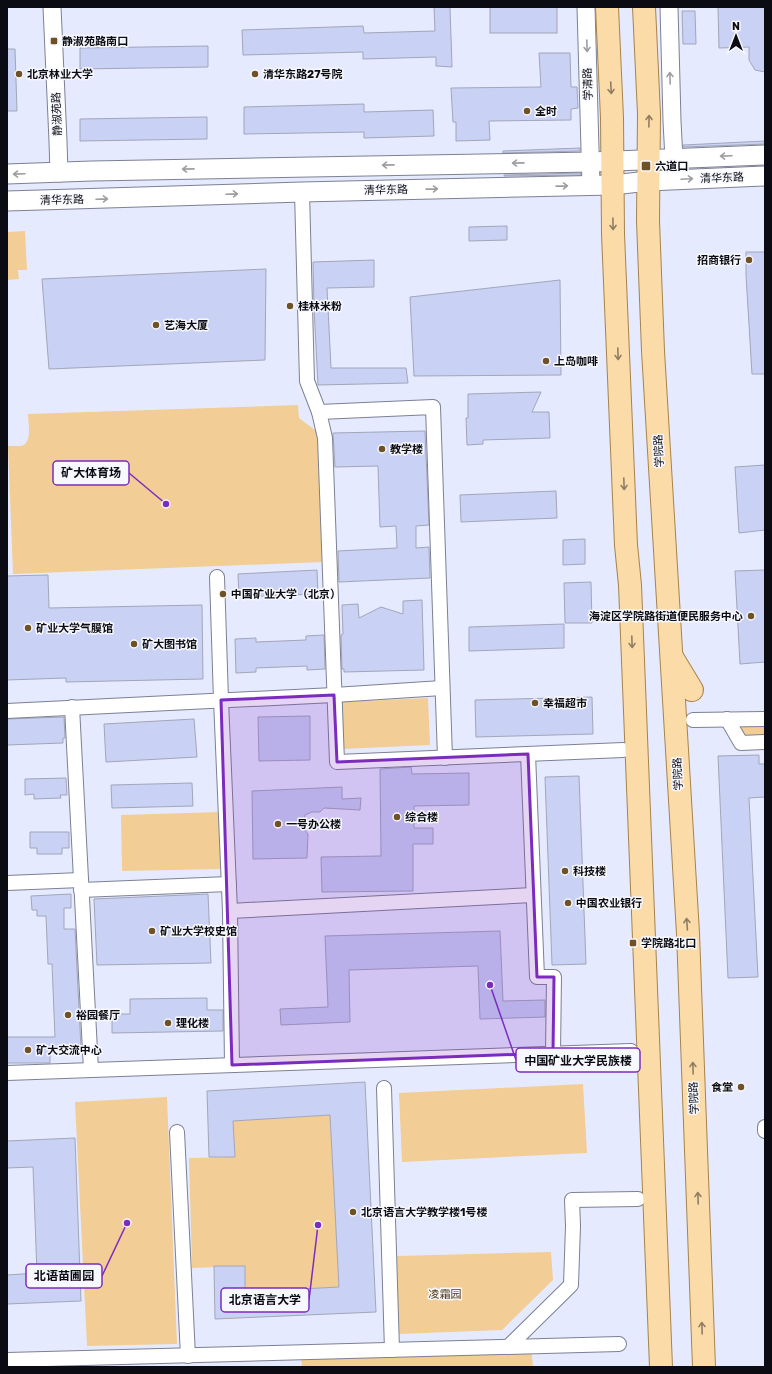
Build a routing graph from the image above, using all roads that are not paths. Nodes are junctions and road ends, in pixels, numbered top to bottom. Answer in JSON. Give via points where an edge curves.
{"nodes":[{"id":1,"x":52,"y":7,"type":"edge"},
{"id":2,"x":586,"y":7,"type":"edge"},
{"id":3,"x":607,"y":7,"type":"edge"},
{"id":4,"x":644,"y":7,"type":"edge"},
{"id":5,"x":669,"y":7,"type":"edge"},
{"id":6,"x":765,"y":155,"type":"edge"},
{"id":7,"x":674,"y":159,"type":"junction"},
{"id":8,"x":649,"y":160,"type":"junction"},
{"id":9,"x":613,"y":161,"type":"junction"},
{"id":10,"x":591,"y":162,"type":"junction"},
{"id":11,"x":60,"y":172,"type":"junction"},
{"id":12,"x":7,"y":174,"type":"edge"},
{"id":13,"x":765,"y":176,"type":"edge"},
{"id":14,"x":648,"y":181,"type":"junction"},
{"id":15,"x":591,"y":185,"type":"junction"},
{"id":16,"x":613,"y":185,"type":"junction"},
{"id":17,"x":302,"y":192,"type":"junction"},
{"id":18,"x":78,"y":199,"type":"junction"},
{"id":19,"x":42,"y":200,"type":"junction"},
{"id":20,"x":7,"y":201,"type":"edge"},
{"id":21,"x":319,"y":412,"type":"junction"},
{"id":22,"x":626,"y":545,"type":"junction"},
{"id":23,"x":217,"y":577,"type":"dead end"},
{"id":24,"x":616,"y":584,"type":"dead end"},
{"id":25,"x":671,"y":655,"type":"junction"},
{"id":26,"x":442,"y":688,"type":"junction"},
{"id":27,"x":692,"y":690,"type":"dead end"},
{"id":28,"x":334,"y":695,"type":"junction"},
{"id":29,"x":221,"y":700,"type":"junction"},
{"id":30,"x":72,"y":707,"type":"junction"},
{"id":31,"x":7,"y":710,"type":"edge"},
{"id":32,"x":727,"y":719,"type":"junction"},
{"id":33,"x":765,"y":719,"type":"edge"},
{"id":34,"x":693,"y":730,"type":"joint"},
{"id":35,"x":765,"y":742,"type":"edge"},
{"id":36,"x":622,"y":750,"type":"dead end"},
{"id":37,"x":528,"y":754,"type":"junction"},
{"id":38,"x":445,"y":758,"type":"junction"},
{"id":39,"x":677,"y":773,"type":"junction"},
{"id":40,"x":7,"y":883,"type":"edge"},
{"id":41,"x":228,"y":884,"type":"junction"},
{"id":42,"x":81,"y":885,"type":"junction"},
{"id":43,"x":533,"y":895,"type":"junction"},
{"id":44,"x":230,"y":911,"type":"junction"},
{"id":45,"x":631,"y":1051,"type":"dead end"},
{"id":46,"x":553,"y":1053,"type":"junction"},
{"id":47,"x":232,"y":1065,"type":"junction"},
{"id":48,"x":91,"y":1070,"type":"junction"},
{"id":49,"x":7,"y":1073,"type":"edge"},
{"id":50,"x":384,"y":1088,"type":"dead end"},
{"id":51,"x":765,"y":1127,"type":"edge"},
{"id":52,"x":765,"y":1131,"type":"edge"},
{"id":53,"x":177,"y":1132,"type":"dead end"},
{"id":54,"x":638,"y":1199,"type":"dead end"},
{"id":55,"x":619,"y":1344,"type":"dead end"},
{"id":56,"x":508,"y":1347,"type":"junction"},
{"id":57,"x":392,"y":1350,"type":"junction"},
{"id":58,"x":188,"y":1356,"type":"junction"},
{"id":59,"x":7,"y":1360,"type":"edge"},
{"id":60,"x":238,"y":1361,"type":"edge"},
{"id":61,"x":86,"y":1363,"type":"edge"},
{"id":62,"x":661,"y":1367,"type":"edge"},
{"id":63,"x":704,"y":1367,"type":"edge"}],
"edges":[{"from":1,"to":11,"type":"street","name":"静淑苑路"},
{"from":2,"to":10,"type":"street","name":"学清路","one_way":true},
{"from":3,"to":9,"type":"main road","name":"学清路","one_way":true},
{"from":8,"to":4,"type":"main road","one_way":true},
{"from":7,"to":5,"type":"street","one_way":true},
{"from":6,"to":7,"type":"main road","name":"清华东路","one_way":true},
{"from":7,"to":8,"type":"main road","name":"清华东路"},
{"from":8,"to":9,"type":"main road","name":"清华东路"},
{"from":8,"to":14,"type":"main road","name":"学院路"},
{"from":9,"to":10,"type":"main road","name":"清华东路"},
{"from":9,"to":16,"type":"main road","name":"学清路"},
{"from":10,"to":11,"type":"main road","name":"清华东路","one_way":true},
{"from":10,"to":15,"type":"street","name":"学清路"},
{"from":11,"to":12,"type":"main road","name":"清华东路","one_way":true},
{"from":11,"to":18,"type":"main road"},
{"from":11,"to":19,"type":"main road"},
{"from":14,"to":13,"type":"main road","name":"清华东路","one_way":true},
{"from":14,"to":16,"type":"main road","name":"清华东路"},
{"from":14,"to":25,"type":"main road","name":"学院路","via":[[653,351]]},
{"from":15,"to":16,"type":"main road","name":"清华东路"},
{"from":17,"to":15,"type":"main road","name":"清华东路","one_way":true},
{"from":16,"to":22,"type":"main road","one_way":true},
{"from":18,"to":17,"type":"main road","name":"清华东路","one_way":true},
{"from":17,"to":21,"type":"street","via":[[307,381]]},
{"from":18,"to":19,"type":"main road","name":"清华东路"},
{"from":19,"to":20,"type":"main road","name":"清华东路"},
{"from":21,"to":26,"type":"street","via":[[433,408]]},
{"from":21,"to":28,"type":"street","via":[[325,438]]},
{"from":22,"to":24,"type":"main road"},
{"from":22,"to":62,"type":"main road","one_way":true,"via":[[630,585]]},
{"from":23,"to":29,"type":"street"},
{"from":25,"to":27,"type":"main road"},
{"from":25,"to":39,"type":"main road","name":"学院路"},
{"from":26,"to":28,"type":"street"},
{"from":26,"to":38,"type":"street"},
{"from":28,"to":29,"type":"street"},
{"from":28,"to":38,"type":"street","via":[[337,762]]},
{"from":29,"to":30,"type":"street"},
{"from":29,"to":41,"type":"street"},
{"from":30,"to":31,"type":"street"},
{"from":30,"to":42,"type":"street"},
{"from":32,"to":33,"type":"street"},
{"from":32,"to":34,"type":"street"},
{"from":32,"to":35,"type":"street","via":[[741,743]]},
{"from":34,"to":39,"type":"main road"},
{"from":36,"to":37,"type":"street"},
{"from":37,"to":38,"type":"street"},
{"from":37,"to":43,"type":"street"},
{"from":63,"to":39,"type":"main road","name":"学院路","one_way":true,"via":[[688,933]]},
{"from":40,"to":42,"type":"street"},
{"from":41,"to":42,"type":"street"},
{"from":41,"to":44,"type":"street"},
{"from":42,"to":48,"type":"street"},
{"from":43,"to":44,"type":"street"},
{"from":43,"to":46,"type":"street","via":[[537,977],[554,977]]},
{"from":44,"to":47,"type":"street"},
{"from":45,"to":46,"type":"street"},
{"from":46,"to":47,"type":"street"},
{"from":47,"to":48,"type":"street"},
{"from":48,"to":49,"type":"street"},
{"from":50,"to":57,"type":"street"},
{"from":51,"to":52,"type":"street"},
{"from":53,"to":58,"type":"street"},
{"from":54,"to":56,"type":"street","via":[[572,1200],[571,1285]]},
{"from":55,"to":56,"type":"street"},
{"from":56,"to":57,"type":"street"},
{"from":57,"to":60,"type":"street"},
{"from":58,"to":60,"type":"street"},
{"from":58,"to":61,"type":"street"},
{"from":59,"to":61,"type":"street"}]}
